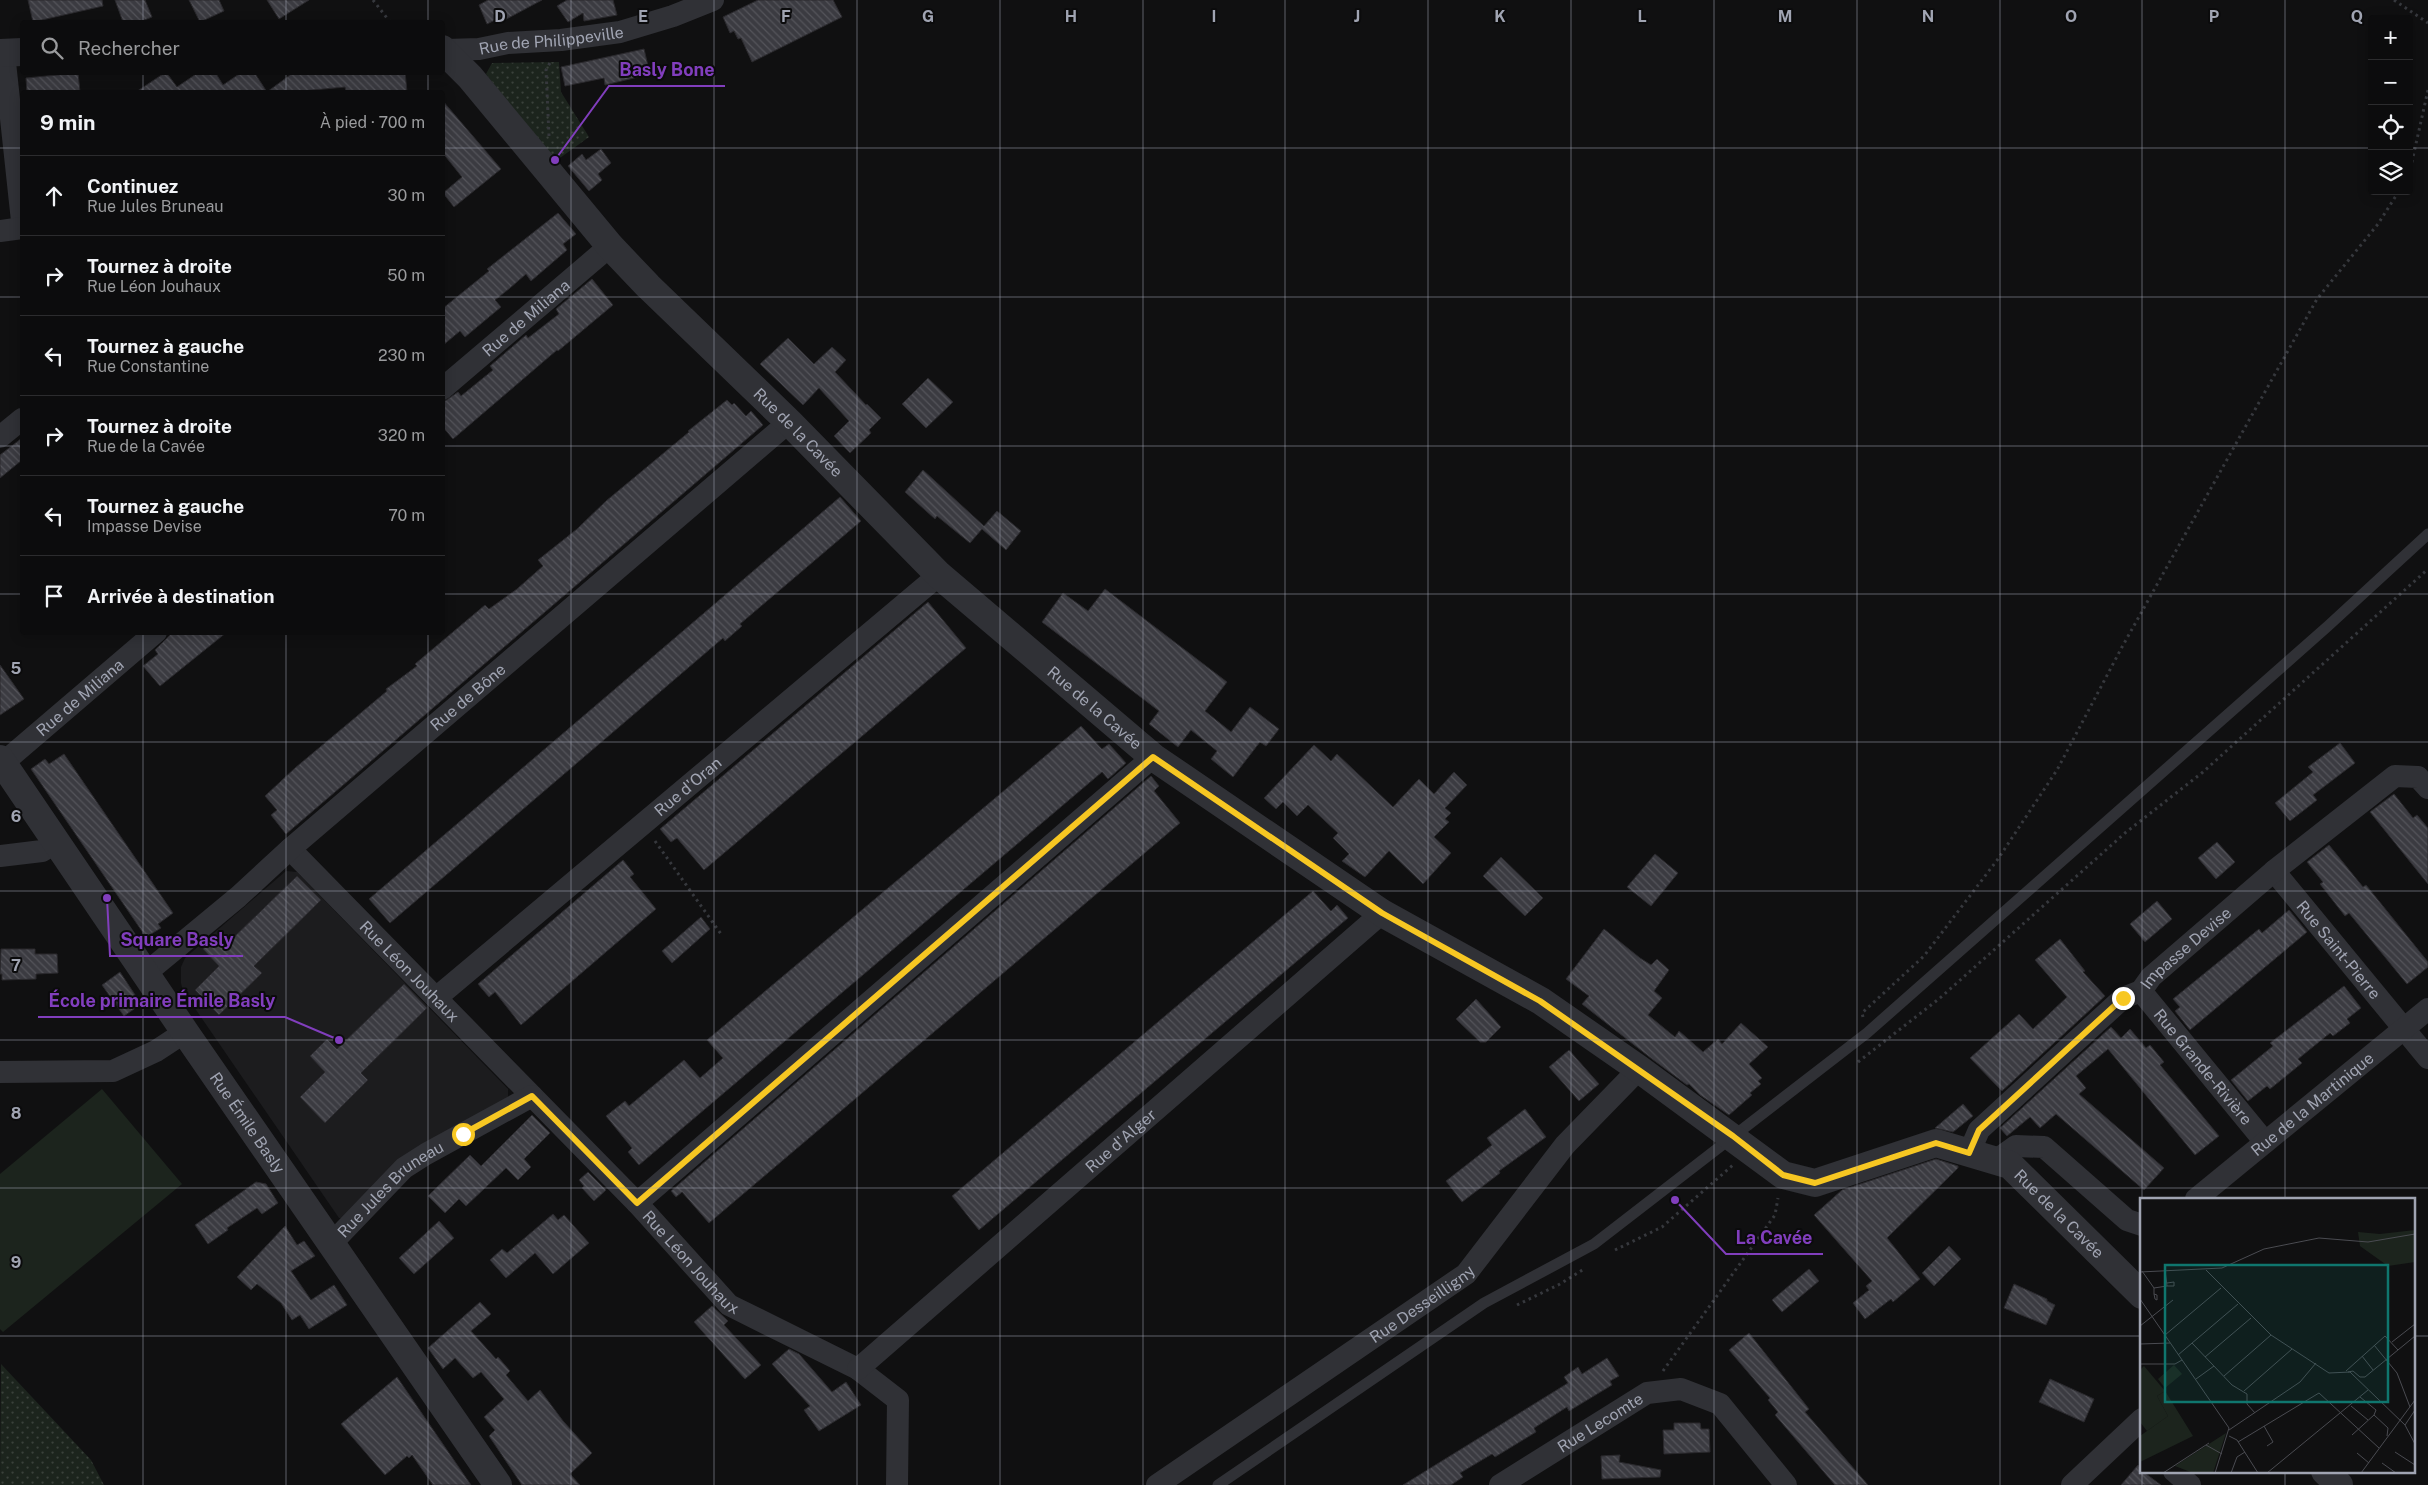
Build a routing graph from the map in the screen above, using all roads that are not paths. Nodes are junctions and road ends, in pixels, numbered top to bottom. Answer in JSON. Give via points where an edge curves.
{"nodes":[{"id":1,"x":713,"y":0,"type":"edge"},
{"id":2,"x":445,"y":49,"type":"edge"},
{"id":3,"x":445,"y":50,"type":"edge"},
{"id":4,"x":9,"y":52,"type":"edge"},
{"id":5,"x":20,"y":180,"type":"edge"},
{"id":6,"x":20,"y":228,"type":"edge"},
{"id":7,"x":0,"y":231,"type":"edge"},
{"id":8,"x":610,"y":246,"type":"junction"},
{"id":9,"x":445,"y":385,"type":"edge"},
{"id":10,"x":20,"y":421,"type":"edge"},
{"id":11,"x":789,"y":422,"type":"junction"},
{"id":12,"x":0,"y":437,"type":"edge"},
{"id":13,"x":2428,"y":534,"type":"edge"},
{"id":14,"x":939,"y":575,"type":"junction"},
{"id":15,"x":152,"y":635,"type":"edge"},
{"id":16,"x":1153,"y":757,"type":"junction"},
{"id":17,"x":2,"y":761,"type":"edge"},
{"id":18,"x":2428,"y":788,"type":"edge"},
{"id":19,"x":58,"y":842,"type":"junction"},
{"id":20,"x":290,"y":849,"type":"junction"},
{"id":21,"x":0,"y":856,"type":"edge"},
{"id":22,"x":2274,"y":871,"type":"junction"},
{"id":23,"x":1382,"y":913,"type":"junction"},
{"id":24,"x":146,"y":973,"type":"junction"},
{"id":25,"x":2141,"y":991,"type":"junction"},
{"id":26,"x":436,"y":998,"type":"junction"},
{"id":27,"x":2428,"y":1009,"type":"edge"},
{"id":28,"x":2405,"y":1029,"type":"junction"},
{"id":29,"x":185,"y":1032,"type":"junction"},
{"id":30,"x":2428,"y":1058,"type":"edge"},
{"id":31,"x":1639,"y":1069,"type":"junction"},
{"id":32,"x":0,"y":1072,"type":"edge"},
{"id":33,"x":532,"y":1096,"type":"junction"},
{"id":34,"x":2265,"y":1142,"type":"junction"},
{"id":35,"x":1734,"y":1149,"type":"junction"},
{"id":36,"x":1969,"y":1153,"type":"junction"},
{"id":37,"x":1995,"y":1161,"type":"junction"},
{"id":38,"x":2197,"y":1198,"type":"edge"},
{"id":39,"x":637,"y":1203,"type":"junction"},
{"id":40,"x":2140,"y":1224,"type":"edge"},
{"id":41,"x":332,"y":1243,"type":"junction"},
{"id":42,"x":2140,"y":1293,"type":"edge"},
{"id":43,"x":858,"y":1369,"type":"junction"},
{"id":44,"x":2137,"y":1432,"type":"edge"},
{"id":45,"x":2175,"y":1472,"type":"edge"},
{"id":46,"x":2326,"y":1472,"type":"edge"},
{"id":47,"x":498,"y":1485,"type":"edge"},
{"id":48,"x":897,"y":1485,"type":"edge"},
{"id":49,"x":1157,"y":1485,"type":"edge"},
{"id":50,"x":1218,"y":1485,"type":"edge"},
{"id":51,"x":1500,"y":1485,"type":"edge"},
{"id":52,"x":1786,"y":1485,"type":"edge"},
{"id":53,"x":2072,"y":1485,"type":"edge"},
{"id":54,"x":2190,"y":1485,"type":"edge"},
{"id":55,"x":2339,"y":1485,"type":"edge"}],
"edges":[{"from":1,"to":2,"type":"street","name":"Rue de Philippeville","via":[[620,32],[479,49]]},
{"from":3,"to":8,"type":"street","name":"Rue de la Cavée"},
{"from":4,"to":5,"type":"street"},
{"from":6,"to":7,"type":"street"},
{"from":8,"to":9,"type":"street","name":"Rue de Miliana"},
{"from":8,"to":11,"type":"street","name":"Rue de la Cavée"},
{"from":10,"to":12,"type":"street"},
{"from":11,"to":14,"type":"street","name":"Rue de la Cavée"},
{"from":11,"to":20,"type":"street","name":"Rue de Bône"},
{"from":13,"to":35,"type":"lane"},
{"from":14,"to":16,"type":"street","name":"Rue de la Cavée"},
{"from":14,"to":26,"type":"street","name":"Rue d'Oran"},
{"from":15,"to":17,"type":"street","name":"Rue de Miliana"},
{"from":16,"to":23,"type":"street","name":"Rue de la Cavée"},
{"from":16,"to":39,"type":"street"},
{"from":17,"to":19,"type":"street","name":"Rue Émile Basly"},
{"from":18,"to":22,"type":"street","name":"Impasse Devise","via":[[2418,776],[2395,776]]},
{"from":19,"to":21,"type":"street","via":[[42,851]]},
{"from":19,"to":24,"type":"street","name":"Rue Émile Basly"},
{"from":20,"to":24,"type":"street","name":"Rue de Bône"},
{"from":20,"to":26,"type":"street","name":"Rue Léon Jouhaux"},
{"from":22,"to":25,"type":"street","name":"Impasse Devise","via":[[2151,977]]},
{"from":22,"to":28,"type":"street","name":"Rue Saint-Pierre"},
{"from":23,"to":31,"type":"street","name":"Rue de la Cavée","via":[[1540,1001]]},
{"from":23,"to":43,"type":"street","name":"Rue d'Alger"},
{"from":24,"to":29,"type":"street","name":"Rue Émile Basly"},
{"from":25,"to":34,"type":"street","name":"Rue Grande-Rivière"},
{"from":25,"to":36,"type":"street","name":"Impasse Devise","via":[[2123,998],[1979,1130]]},
{"from":26,"to":33,"type":"street","name":"Rue Léon Jouhaux"},
{"from":27,"to":28,"type":"street","name":"Rue de la Martinique"},
{"from":28,"to":30,"type":"street","name":"Rue Saint-Pierre"},
{"from":28,"to":34,"type":"street","name":"Rue de la Martinique"},
{"from":29,"to":32,"type":"street","via":[[156,1051],[113,1071]]},
{"from":29,"to":41,"type":"street","name":"Rue Émile Basly"},
{"from":31,"to":35,"type":"street","name":"Rue de la Cavée","via":[[1716,1127]]},
{"from":31,"to":49,"type":"street","name":"Rue Desseilligny","via":[[1565,1145],[1466,1274]]},
{"from":33,"to":39,"type":"street","name":"Rue Léon Jouhaux"},
{"from":33,"to":41,"type":"street","name":"Rue Jules Bruneau","via":[[404,1168]]},
{"from":34,"to":38,"type":"street","name":"Rue de la Martinique"},
{"from":35,"to":36,"type":"street","name":"Rue de la Cavée","via":[[1783,1175],[1815,1183],[1936,1143]]},
{"from":35,"to":50,"type":"lane","via":[[1594,1244],[1484,1303]]},
{"from":36,"to":37,"type":"street","name":"Rue de la Cavée"},
{"from":37,"to":40,"type":"street","via":[[2016,1146],[2044,1147],[2127,1220]]},
{"from":37,"to":42,"type":"street","name":"Rue de la Cavée","via":[[2010,1165]]},
{"from":39,"to":43,"type":"street","name":"Rue Léon Jouhaux","via":[[728,1305]]},
{"from":41,"to":47,"type":"street","name":"Rue Émile Basly"},
{"from":43,"to":48,"type":"street","name":"Rue Léon Jouhaux","via":[[898,1400]]},
{"from":44,"to":53,"type":"street"},
{"from":45,"to":54,"type":"street"},
{"from":46,"to":55,"type":"street"},
{"from":51,"to":52,"type":"street","name":"Rue Lecomte","via":[[1647,1394],[1681,1389],[1720,1404]]}]}
